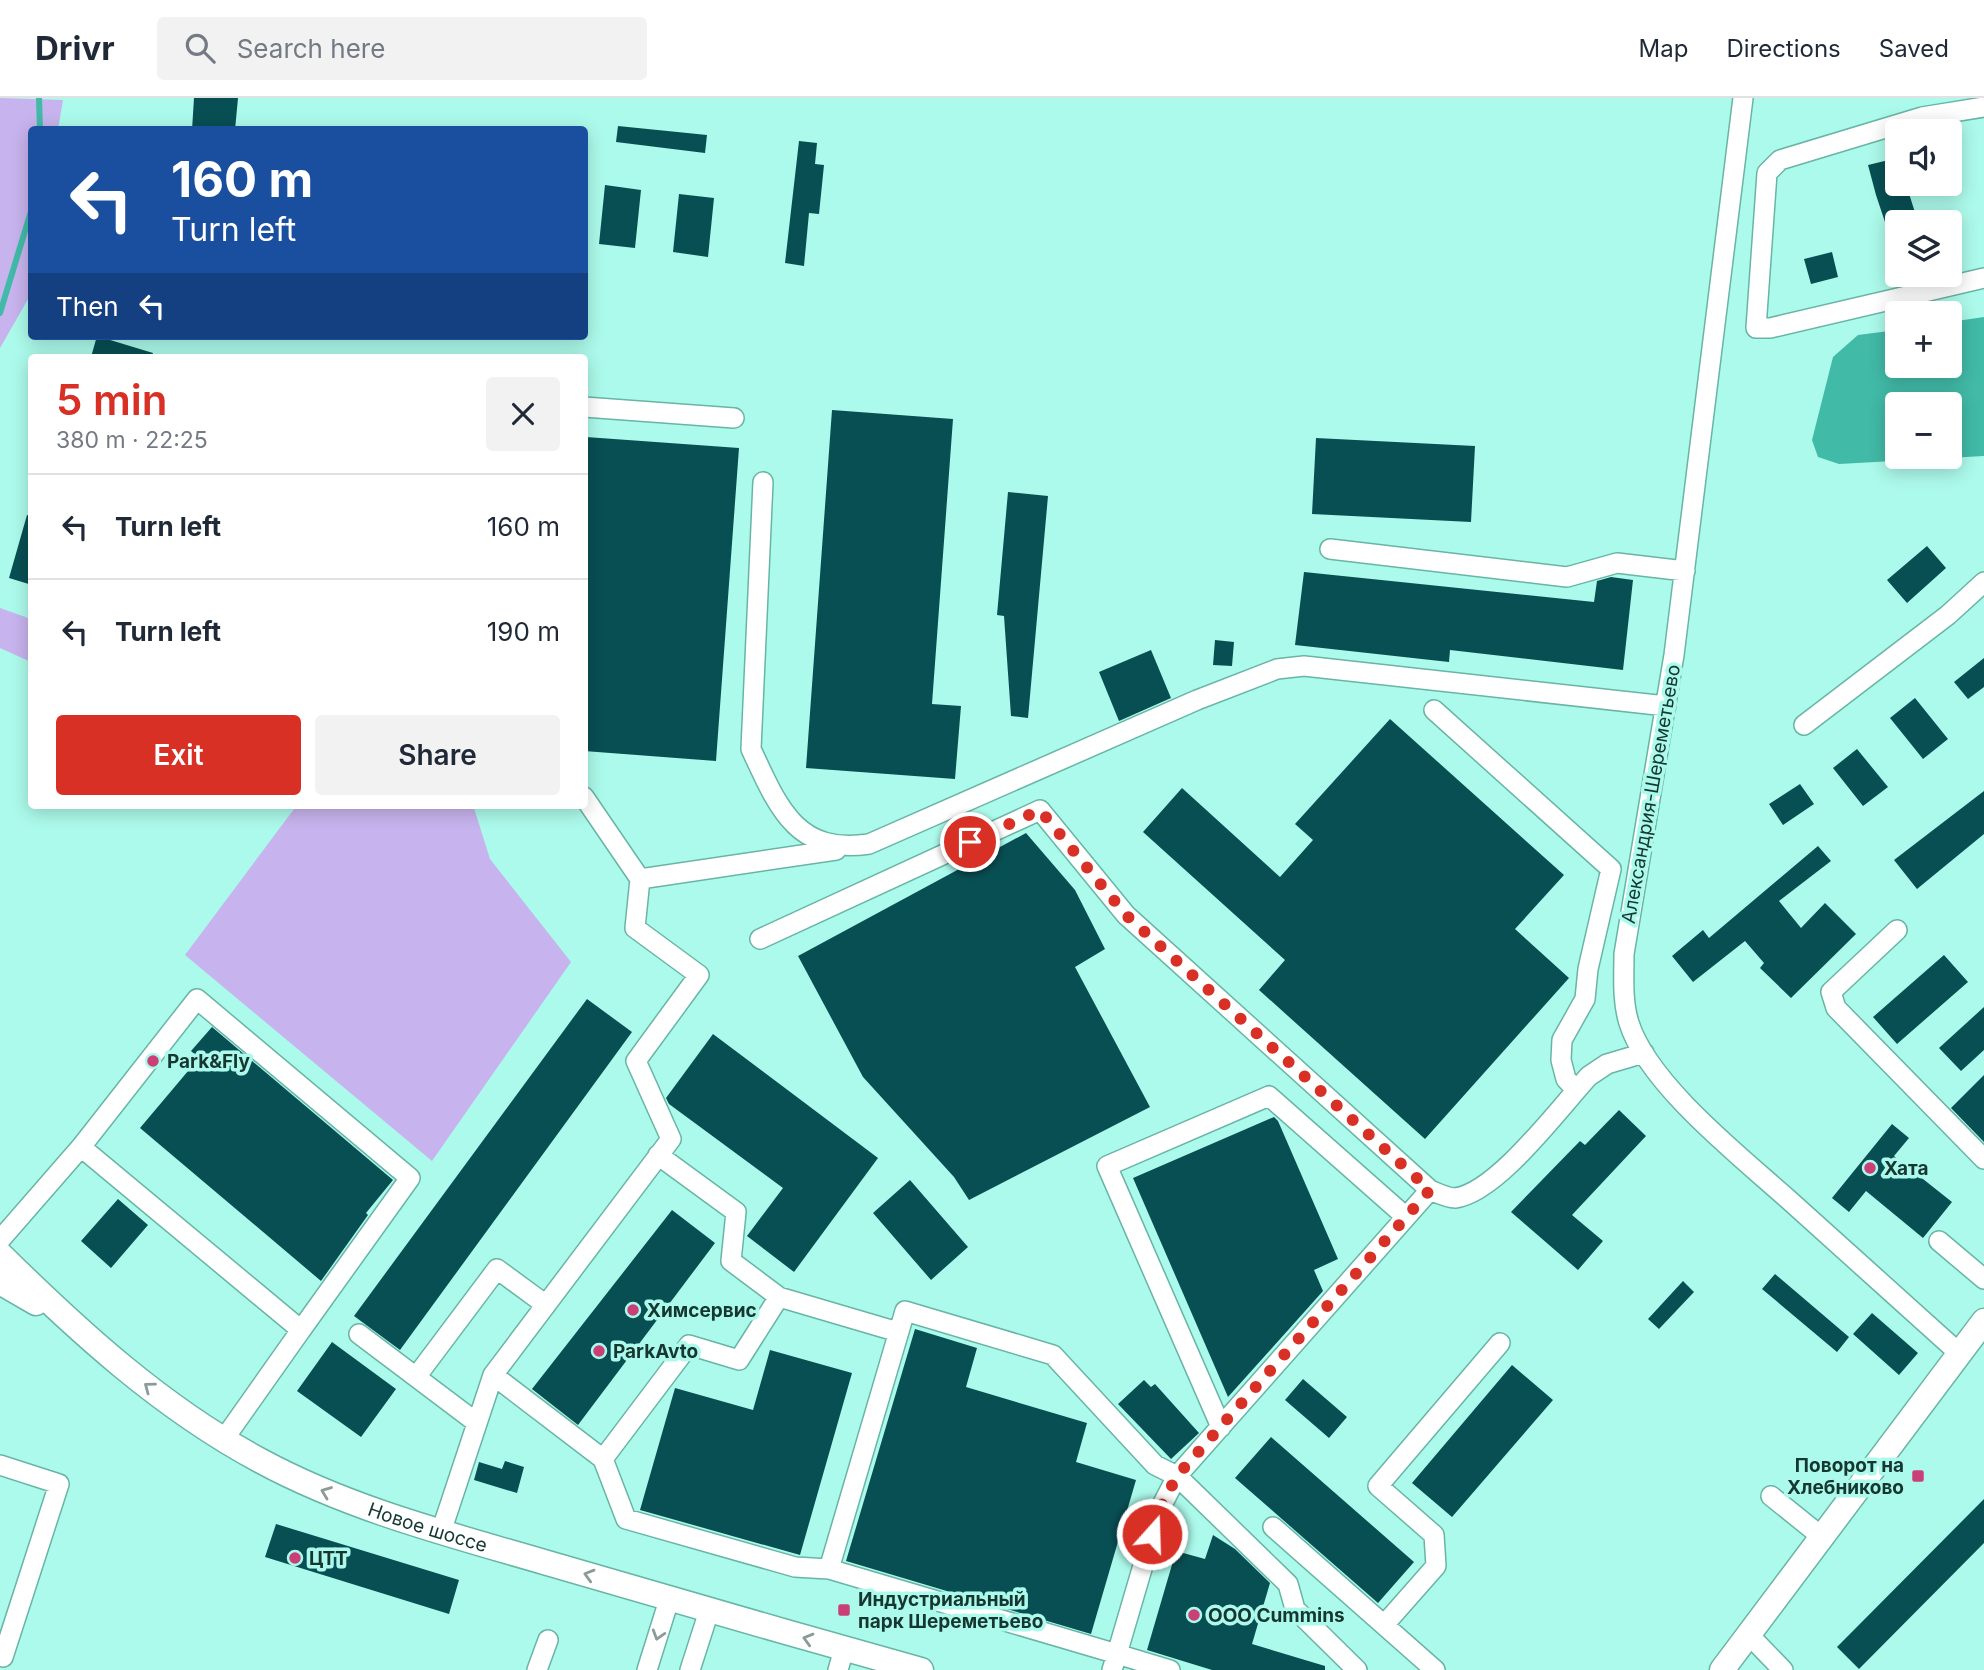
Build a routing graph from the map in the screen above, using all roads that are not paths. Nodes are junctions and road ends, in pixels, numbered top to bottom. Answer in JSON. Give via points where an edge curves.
{"nodes":[{"id":1,"x":1743,"y":98,"type":"edge"},
{"id":2,"x":1984,"y":107,"type":"edge"},
{"id":3,"x":1984,"y":278,"type":"edge"},
{"id":4,"x":588,"y":407,"type":"edge"},
{"id":5,"x":734,"y":418,"type":"dead end"},
{"id":6,"x":763,"y":482,"type":"dead end"},
{"id":7,"x":1330,"y":550,"type":"dead end"},
{"id":8,"x":1685,"y":570,"type":"junction"},
{"id":9,"x":1984,"y":582,"type":"edge"},
{"id":10,"x":1665,"y":706,"type":"junction"},
{"id":11,"x":1434,"y":710,"type":"dead end"},
{"id":12,"x":1804,"y":725,"type":"dead end"},
{"id":13,"x":588,"y":803,"type":"edge"},
{"id":14,"x":844,"y":848,"type":"junction"},
{"id":15,"x":640,"y":879,"type":"junction"},
{"id":16,"x":1896,"y":930,"type":"dead end"},
{"id":17,"x":760,"y":939,"type":"dead end"},
{"id":18,"x":1644,"y":1053,"type":"junction"},
{"id":19,"x":1576,"y":1090,"type":"junction"},
{"id":20,"x":81,"y":1147,"type":"junction"},
{"id":21,"x":658,"y":1155,"type":"junction"},
{"id":22,"x":1984,"y":1159,"type":"edge"},
{"id":23,"x":1430,"y":1190,"type":"junction"},
{"id":24,"x":1406,"y":1217,"type":"junction"},
{"id":25,"x":0,"y":1240,"type":"edge"},
{"id":26,"x":1939,"y":1241,"type":"dead end"},
{"id":27,"x":0,"y":1254,"type":"edge"},
{"id":28,"x":1984,"y":1279,"type":"edge"},
{"id":29,"x":0,"y":1282,"type":"edge"},
{"id":30,"x":779,"y":1297,"type":"junction"},
{"id":31,"x":546,"y":1305,"type":"junction"},
{"id":32,"x":1984,"y":1321,"type":"edge"},
{"id":33,"x":73,"y":1325,"type":"junction"},
{"id":34,"x":301,"y":1330,"type":"junction"},
{"id":35,"x":898,"y":1332,"type":"junction"},
{"id":36,"x":359,"y":1334,"type":"dead end"},
{"id":37,"x":1500,"y":1343,"type":"dead end"},
{"id":38,"x":1960,"y":1354,"type":"junction"},
{"id":39,"x":493,"y":1375,"type":"junction"},
{"id":40,"x":416,"y":1377,"type":"junction"},
{"id":41,"x":477,"y":1423,"type":"junction"},
{"id":42,"x":1220,"y":1427,"type":"junction"},
{"id":43,"x":224,"y":1439,"type":"junction"},
{"id":44,"x":603,"y":1459,"type":"junction"},
{"id":45,"x":0,"y":1465,"type":"edge"},
{"id":46,"x":1177,"y":1476,"type":"junction"},
{"id":47,"x":1772,"y":1496,"type":"dead end"},
{"id":48,"x":1273,"y":1527,"type":"dead end"},
{"id":49,"x":441,"y":1532,"type":"junction"},
{"id":50,"x":1822,"y":1537,"type":"junction"},
{"id":51,"x":829,"y":1569,"type":"junction"},
{"id":52,"x":669,"y":1600,"type":"junction"},
{"id":53,"x":709,"y":1611,"type":"junction"},
{"id":54,"x":1384,"y":1625,"type":"junction"},
{"id":55,"x":1749,"y":1635,"type":"junction"},
{"id":56,"x":548,"y":1640,"type":"dead end"},
{"id":57,"x":0,"y":1656,"type":"edge"},
{"id":58,"x":841,"y":1659,"type":"edge"},
{"id":59,"x":1114,"y":1662,"type":"edge"},
{"id":60,"x":537,"y":1670,"type":"edge"},
{"id":61,"x":647,"y":1670,"type":"edge"},
{"id":62,"x":690,"y":1670,"type":"edge"},
{"id":63,"x":921,"y":1670,"type":"edge"},
{"id":64,"x":1170,"y":1670,"type":"edge"},
{"id":65,"x":1357,"y":1670,"type":"edge"},
{"id":66,"x":1435,"y":1670,"type":"edge"},
{"id":67,"x":1722,"y":1670,"type":"edge"},
{"id":68,"x":1783,"y":1670,"type":"edge"}],
"edges":[{"from":1,"to":8,"type":"street","name":"Александрия-Шереметьево"},
{"from":2,"to":3,"type":"street","via":[[1923,117],[1780,160],[1767,173],[1756,328]]},
{"from":4,"to":5,"type":"street"},
{"from":6,"to":14,"type":"street","via":[[751,749],[767,783],[800,831],[813,841]]},
{"from":7,"to":8,"type":"street","via":[[1567,577],[1617,563]]},
{"from":8,"to":10,"type":"street","name":"Александрия-Шереметьево"},
{"from":9,"to":12,"type":"street"},
{"from":10,"to":14,"type":"street","via":[[1304,666],[1277,669],[869,844]]},
{"from":10,"to":18,"type":"street","name":"Александрия-Шереметьево","via":[[1624,954],[1629,1023]]},
{"from":11,"to":19,"type":"street","via":[[1611,869],[1585,999],[1562,1040],[1566,1079]]},
{"from":13,"to":15,"type":"street"},
{"from":14,"to":15,"type":"street"},
{"from":15,"to":21,"type":"street","via":[[635,928],[699,975],[636,1060],[671,1139]]},
{"from":16,"to":22,"type":"street","via":[[1831,992],[1836,1008]]},
{"from":17,"to":23,"type":"street","via":[[1040,810],[1126,915]]},
{"from":18,"to":19,"type":"street","via":[[1607,1064]]},
{"from":18,"to":38,"type":"street","name":"Александрия-Шереметьево","via":[[1712,1130]]},
{"from":19,"to":23,"type":"street","via":[[1498,1176],[1453,1198]]},
{"from":20,"to":25,"type":"street"},
{"from":20,"to":34,"type":"street"},
{"from":20,"to":34,"type":"street","via":[[197,999],[410,1178]]},
{"from":21,"to":30,"type":"street","via":[[736,1212],[731,1261]]},
{"from":21,"to":31,"type":"street"},
{"from":23,"to":24,"type":"street"},
{"from":24,"to":42,"type":"street"},
{"from":24,"to":42,"type":"street","via":[[1269,1096],[1107,1166]]},
{"from":26,"to":28,"type":"street"},
{"from":27,"to":33,"type":"main road","name":"Новое шоссе"},
{"from":29,"to":33,"type":"main road"},
{"from":30,"to":35,"type":"street"},
{"from":30,"to":44,"type":"street","via":[[739,1360],[689,1345]]},
{"from":31,"to":39,"type":"street"},
{"from":31,"to":40,"type":"street","via":[[498,1269]]},
{"from":32,"to":38,"type":"main road"},
{"from":43,"to":33,"type":"main road","name":"Новое шоссе","one_way":true},
{"from":34,"to":43,"type":"street"},
{"from":35,"to":46,"type":"street","via":[[905,1311],[1053,1355],[1155,1465]]},
{"from":35,"to":51,"type":"street"},
{"from":36,"to":40,"type":"street"},
{"from":37,"to":54,"type":"street","via":[[1378,1486],[1434,1535],[1436,1566]]},
{"from":38,"to":50,"type":"main road"},
{"from":39,"to":41,"type":"street"},
{"from":39,"to":44,"type":"street"},
{"from":40,"to":41,"type":"street"},
{"from":41,"to":49,"type":"street"},
{"from":42,"to":46,"type":"street"},
{"from":49,"to":43,"type":"main road","name":"Новое шоссе","one_way":true,"via":[[317,1489]]},
{"from":44,"to":51,"type":"street","via":[[626,1519],[795,1567]]},
{"from":45,"to":57,"type":"street","via":[[59,1485]]},
{"from":46,"to":59,"type":"street","via":[[1159,1510]]},
{"from":46,"to":65,"type":"street","via":[[1288,1584],[1295,1609]]},
{"from":47,"to":50,"type":"street"},
{"from":48,"to":54,"type":"street"},
{"from":52,"to":49,"type":"main road","name":"Новое шоссе","one_way":true},
{"from":50,"to":55,"type":"main road"},
{"from":51,"to":59,"type":"street"},
{"from":52,"to":53,"type":"main road","name":"Новое шоссе"},
{"from":52,"to":61,"type":"street","one_way":true},
{"from":58,"to":53,"type":"main road","name":"Новое шоссе","one_way":true},
{"from":53,"to":62,"type":"street"},
{"from":54,"to":66,"type":"street"},
{"from":55,"to":67,"type":"main road"},
{"from":55,"to":68,"type":"street"},
{"from":56,"to":60,"type":"street"},
{"from":58,"to":63,"type":"main road","name":"Новое шоссе"},
{"from":59,"to":64,"type":"street"}]}
